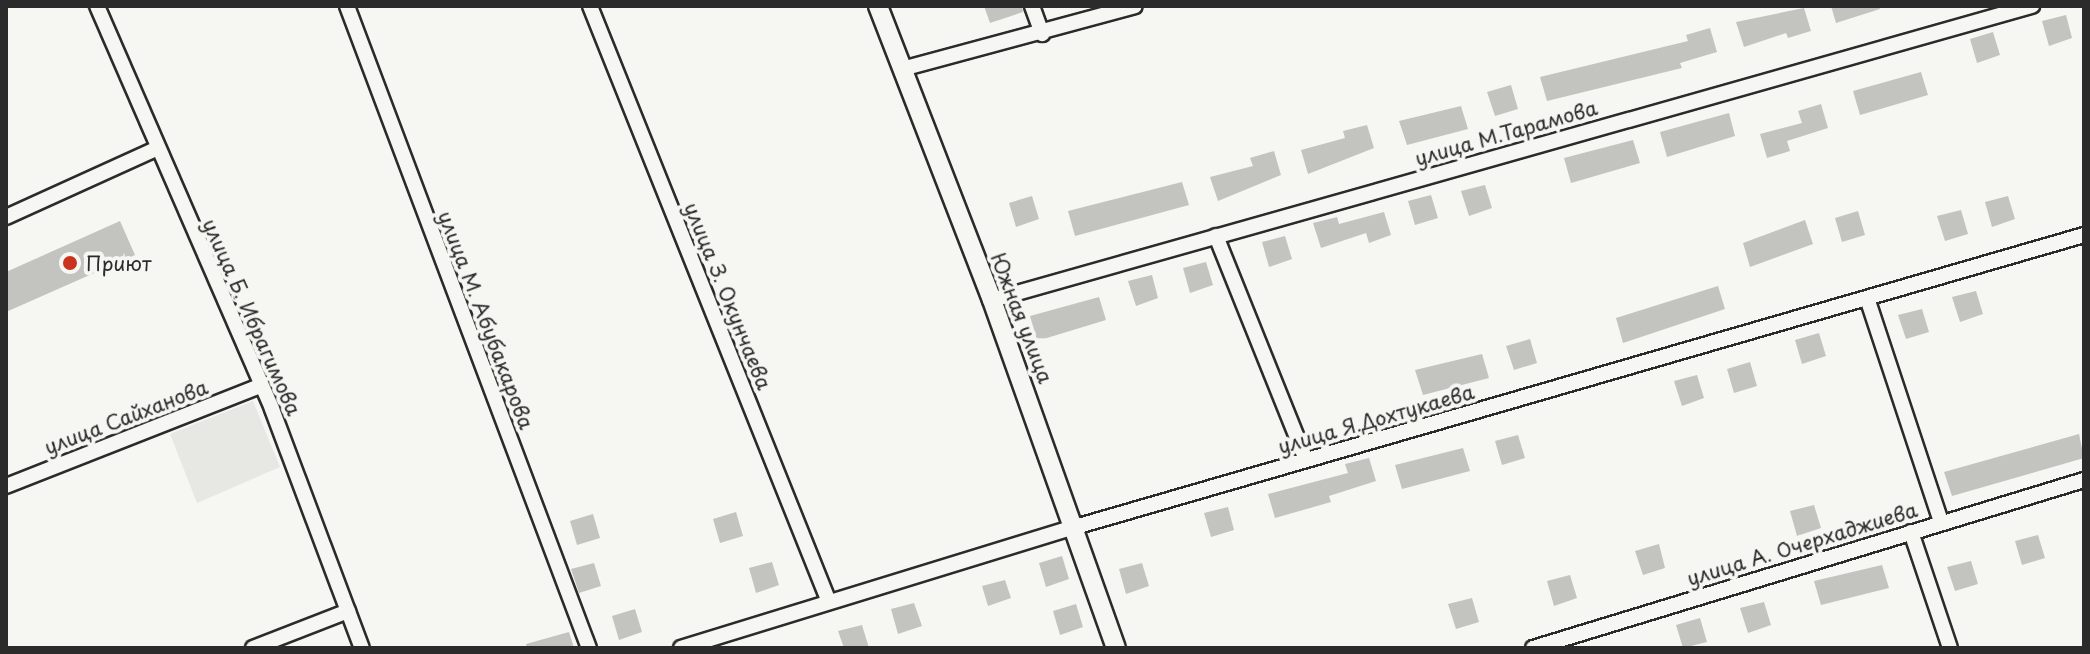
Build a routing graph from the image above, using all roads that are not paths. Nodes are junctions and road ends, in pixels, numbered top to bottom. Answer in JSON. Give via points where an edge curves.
{"nodes":[{"id":1,"x":97,"y":6,"type":"edge"},
{"id":2,"x":347,"y":6,"type":"edge"},
{"id":3,"x":590,"y":6,"type":"edge"},
{"id":4,"x":878,"y":6,"type":"edge"},
{"id":5,"x":1032,"y":6,"type":"edge"},
{"id":6,"x":1135,"y":6,"type":"edge"},
{"id":7,"x":2032,"y":6,"type":"edge"},
{"id":8,"x":1042,"y":34,"type":"junction"},
{"id":9,"x":902,"y":69,"type":"junction"},
{"id":10,"x":156,"y":149,"type":"junction"},
{"id":11,"x":6,"y":217,"type":"edge"},
{"id":12,"x":2084,"y":235,"type":"edge"},
{"id":13,"x":1216,"y":236,"type":"junction"},
{"id":14,"x":1867,"y":298,"type":"junction"},
{"id":15,"x":992,"y":300,"type":"junction"},
{"id":16,"x":260,"y":386,"type":"junction"},
{"id":17,"x":1306,"y":460,"type":"junction"},
{"id":18,"x":2084,"y":480,"type":"edge"},
{"id":19,"x":6,"y":486,"type":"edge"},
{"id":20,"x":1941,"y":522,"type":"junction"},
{"id":21,"x":1075,"y":527,"type":"junction"},
{"id":22,"x":1911,"y":532,"type":"junction"},
{"id":23,"x":829,"y":602,"type":"junction"},
{"id":24,"x":348,"y":611,"type":"junction"},
{"id":25,"x":253,"y":648,"type":"edge"},
{"id":26,"x":362,"y":648,"type":"edge"},
{"id":27,"x":589,"y":648,"type":"edge"},
{"id":28,"x":681,"y":648,"type":"edge"},
{"id":29,"x":1116,"y":648,"type":"edge"},
{"id":30,"x":1533,"y":648,"type":"edge"},
{"id":31,"x":1950,"y":648,"type":"edge"}],
"edges":[{"from":1,"to":10,"type":"street","name":"улица Б. Ибрагимова"},
{"from":2,"to":27,"type":"street","name":"улица М. Абубакарова"},
{"from":3,"to":23,"type":"street","name":"улица З. Окунчаева"},
{"from":4,"to":9,"type":"main road","name":"Южная улица"},
{"from":5,"to":8,"type":"street"},
{"from":6,"to":8,"type":"street"},
{"from":7,"to":13,"type":"street","name":"улица М.Тарамова"},
{"from":8,"to":9,"type":"street"},
{"from":9,"to":15,"type":"main road","name":"Южная улица"},
{"from":10,"to":11,"type":"street"},
{"from":10,"to":16,"type":"street","name":"улица Б. Ибрагимова"},
{"from":12,"to":14,"type":"street","name":"улица Я.Дохтукаева"},
{"from":13,"to":15,"type":"street","name":"улица М.Тарамова"},
{"from":13,"to":17,"type":"street"},
{"from":14,"to":17,"type":"street","name":"улица Я.Дохтукаева"},
{"from":14,"to":20,"type":"street"},
{"from":15,"to":21,"type":"main road","name":"Южная улица"},
{"from":16,"to":19,"type":"street","name":"улица Сайханова"},
{"from":16,"to":24,"type":"street","name":"улица Б. Ибрагимова"},
{"from":17,"to":21,"type":"street","name":"улица Я.Дохтукаева"},
{"from":18,"to":20,"type":"street","name":"улица А. Очерхаджиева"},
{"from":20,"to":22,"type":"street","name":"улица А. Очерхаджиева"},
{"from":21,"to":23,"type":"street","name":"улица Я.Дохтукаева"},
{"from":21,"to":29,"type":"main road","name":"Южная улица"},
{"from":22,"to":30,"type":"street","name":"улица А. Очерхаджиева"},
{"from":22,"to":31,"type":"street"},
{"from":23,"to":28,"type":"street","name":"улица Я.Дохтукаева"},
{"from":24,"to":25,"type":"street"},
{"from":24,"to":26,"type":"street","name":"улица Б. Ибрагимова"}]}
